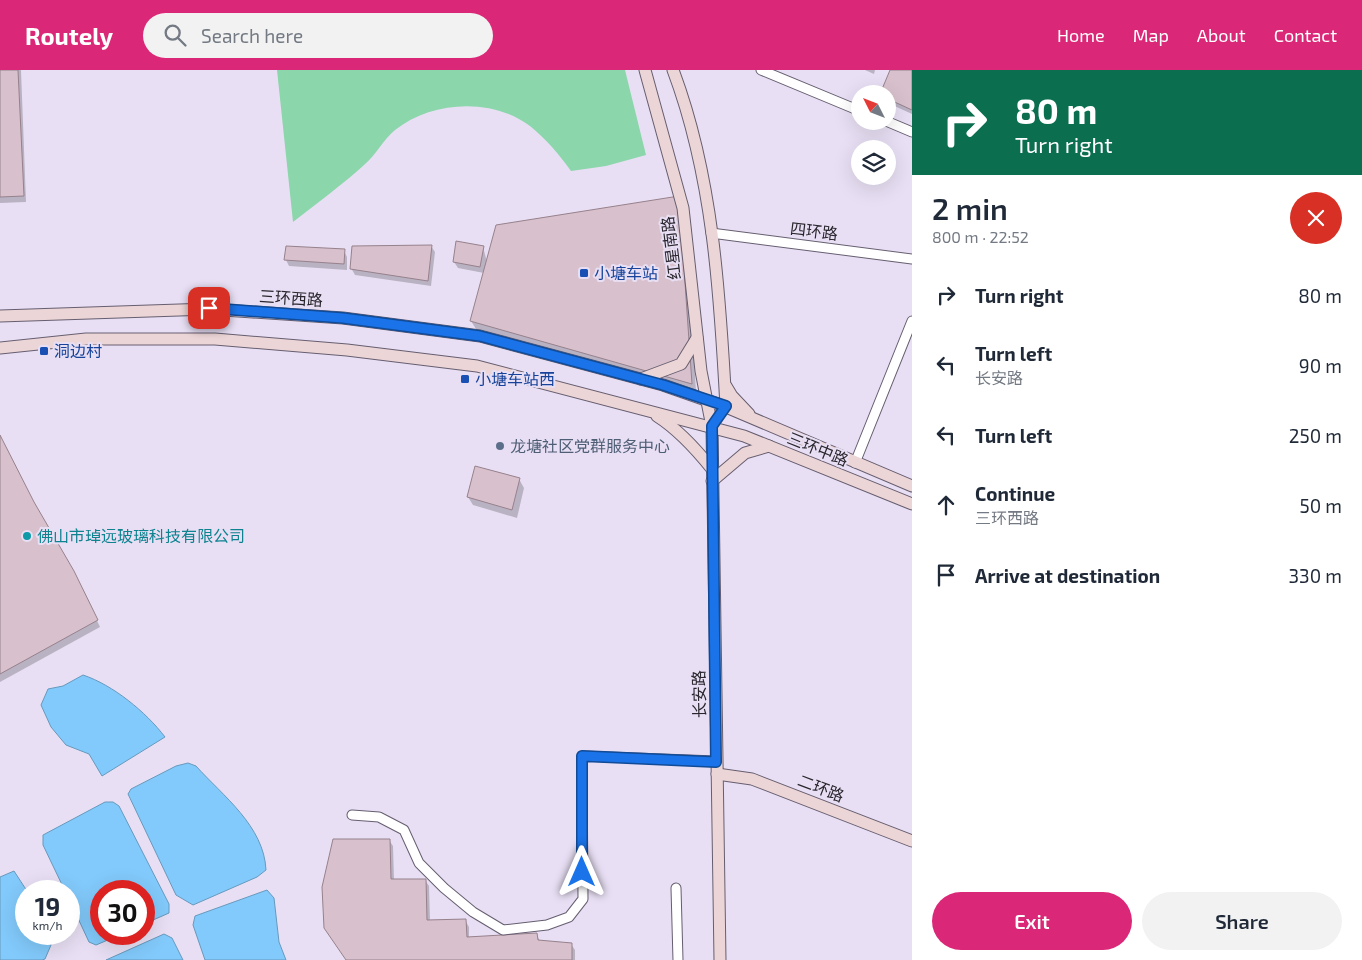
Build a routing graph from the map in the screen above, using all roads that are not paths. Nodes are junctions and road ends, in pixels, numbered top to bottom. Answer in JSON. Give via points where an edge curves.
{"nodes":[{"id":1,"x":645,"y":70,"type":"edge"},
{"id":2,"x":673,"y":70,"type":"edge"},
{"id":3,"x":761,"y":70,"type":"edge"},
{"id":4,"x":851,"y":107,"type":"edge"},
{"id":5,"x":896,"y":125,"type":"edge"},
{"id":6,"x":912,"y":132,"type":"edge"},
{"id":7,"x":711,"y":233,"type":"junction"},
{"id":8,"x":912,"y":259,"type":"edge"},
{"id":9,"x":0,"y":316,"type":"edge"},
{"id":10,"x":912,"y":320,"type":"edge"},
{"id":11,"x":698,"y":338,"type":"junction"},
{"id":12,"x":0,"y":348,"type":"edge"},
{"id":13,"x":641,"y":379,"type":"junction"},
{"id":14,"x":724,"y":383,"type":"junction"},
{"id":15,"x":706,"y":400,"type":"junction"},
{"id":16,"x":726,"y":406,"type":"junction"},
{"id":17,"x":648,"y":410,"type":"junction"},
{"id":18,"x":758,"y":421,"type":"junction"},
{"id":19,"x":712,"y":426,"type":"junction"},
{"id":20,"x":768,"y":446,"type":"junction"},
{"id":21,"x":855,"y":463,"type":"junction"},
{"id":22,"x":712,"y":475,"type":"junction"},
{"id":23,"x":912,"y":486,"type":"edge"},
{"id":24,"x":912,"y":504,"type":"edge"},
{"id":25,"x":716,"y":762,"type":"junction"},
{"id":26,"x":717,"y":774,"type":"junction"},
{"id":27,"x":352,"y":814,"type":"dead end"},
{"id":28,"x":912,"y":841,"type":"edge"},
{"id":29,"x":676,"y":888,"type":"dead end"},
{"id":30,"x":678,"y":960,"type":"edge"},
{"id":31,"x":720,"y":960,"type":"edge"}],
"edges":[{"from":1,"to":11,"type":"main road","name":"红星南路","via":[[680,196]]},
{"from":2,"to":7,"type":"main road","via":[[707,198]]},
{"from":3,"to":4,"type":"street"},
{"from":5,"to":6,"type":"street"},
{"from":7,"to":8,"type":"street","name":"四环路"},
{"from":7,"to":14,"type":"main road"},
{"from":9,"to":13,"type":"main road","name":"三环西路","via":[[209,308],[343,318],[480,336]]},
{"from":10,"to":21,"type":"street"},
{"from":11,"to":13,"type":"main road","via":[[681,364]]},
{"from":11,"to":15,"type":"main road","name":"红星南路"},
{"from":12,"to":17,"type":"main road","name":"三环中路","via":[[86,340],[215,339],[348,350],[477,366]]},
{"from":13,"to":15,"type":"main road","name":"三环西路"},
{"from":14,"to":16,"type":"main road"},
{"from":14,"to":18,"type":"main road","via":[[743,409]]},
{"from":15,"to":16,"type":"main road","name":"三环中路"},
{"from":15,"to":19,"type":"main road","name":"红星南路"},
{"from":16,"to":18,"type":"main road","name":"三环中路"},
{"from":16,"to":19,"type":"main road"},
{"from":17,"to":19,"type":"main road","name":"三环中路"},
{"from":17,"to":22,"type":"main road","via":[[671,425],[695,448]]},
{"from":18,"to":21,"type":"main road","name":"三环中路"},
{"from":19,"to":20,"type":"main road","name":"三环中路"},
{"from":19,"to":22,"type":"main road","name":"长安路"},
{"from":20,"to":22,"type":"main road","via":[[745,453]]},
{"from":20,"to":24,"type":"main road","name":"三环中路"},
{"from":21,"to":23,"type":"main road","name":"三环中路"},
{"from":22,"to":25,"type":"main road","name":"长安路"},
{"from":25,"to":26,"type":"main road","name":"长安路"},
{"from":25,"to":27,"type":"street","via":[[582,756],[583,899],[569,917],[547,925],[503,930],[473,912],[419,863],[404,830],[379,817]]},
{"from":26,"to":28,"type":"main road","name":"二环路","via":[[752,778]]},
{"from":26,"to":31,"type":"main road","name":"长安路"},
{"from":29,"to":30,"type":"street"}]}
